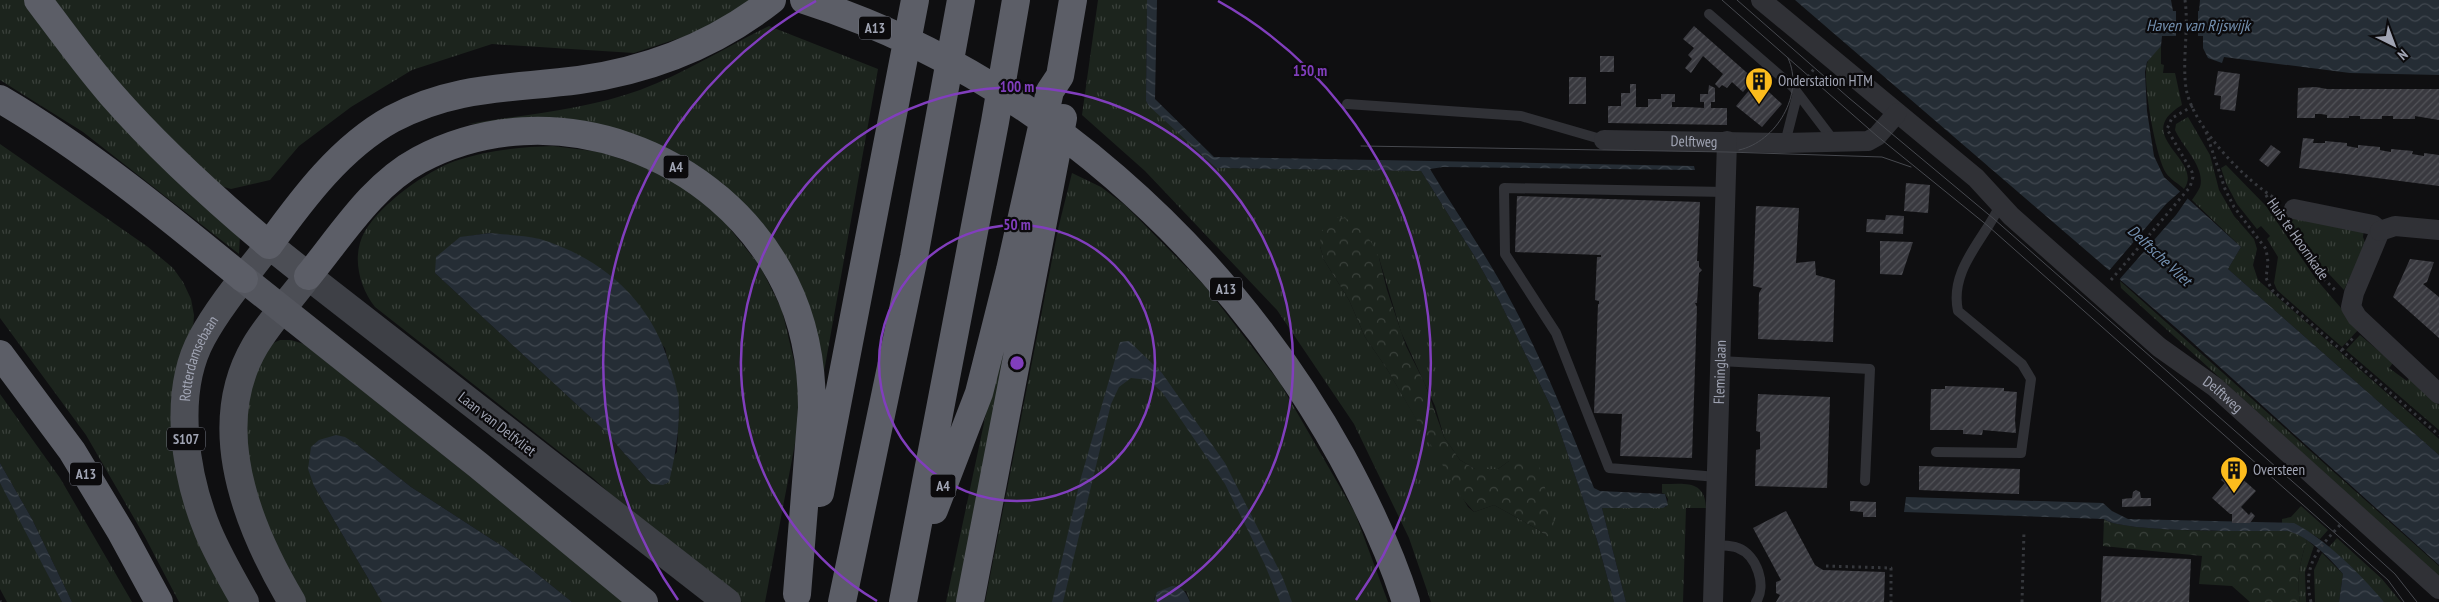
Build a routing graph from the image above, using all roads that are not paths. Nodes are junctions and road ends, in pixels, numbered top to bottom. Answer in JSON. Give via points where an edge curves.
{"nodes":[{"id":1,"x":38,"y":0,"type":"edge"},
{"id":2,"x":772,"y":0,"type":"edge"},
{"id":3,"x":804,"y":0,"type":"edge"},
{"id":4,"x":961,"y":0,"type":"edge"},
{"id":5,"x":1016,"y":0,"type":"edge"},
{"id":6,"x":1073,"y":0,"type":"edge"},
{"id":7,"x":1762,"y":0,"type":"edge"},
{"id":8,"x":914,"y":6,"type":"edge"},
{"id":9,"x":1709,"y":14,"type":"dead end"},
{"id":10,"x":1797,"y":96,"type":"junction"},
{"id":11,"x":0,"y":99,"type":"edge"},
{"id":12,"x":1347,"y":104,"type":"dead end"},
{"id":13,"x":1898,"y":113,"type":"junction"},
{"id":14,"x":1604,"y":140,"type":"joint"},
{"id":15,"x":1727,"y":141,"type":"junction"},
{"id":16,"x":1834,"y":142,"type":"junction"},
{"id":17,"x":1784,"y":143,"type":"junction"},
{"id":18,"x":1044,"y":165,"type":"junction"},
{"id":19,"x":1726,"y":192,"type":"junction"},
{"id":20,"x":2000,"y":205,"type":"junction"},
{"id":21,"x":2286,"y":217,"type":"road end"},
{"id":22,"x":2439,"y":230,"type":"edge"},
{"id":23,"x":2380,"y":231,"type":"junction"},
{"id":24,"x":269,"y":245,"type":"junction"},
{"id":25,"x":308,"y":276,"type":"junction"},
{"id":26,"x":244,"y":279,"type":"junction"},
{"id":27,"x":282,"y":310,"type":"junction"},
{"id":28,"x":0,"y":354,"type":"edge"},
{"id":29,"x":1720,"y":361,"type":"junction"},
{"id":30,"x":2439,"y":394,"type":"edge"},
{"id":31,"x":1936,"y":452,"type":"dead end"},
{"id":32,"x":1717,"y":477,"type":"junction"},
{"id":33,"x":1865,"y":481,"type":"dead end"},
{"id":34,"x":1714,"y":545,"type":"junction"},
{"id":35,"x":2439,"y":589,"type":"edge"},
{"id":36,"x":905,"y":591,"type":"edge"},
{"id":37,"x":796,"y":598,"type":"edge"},
{"id":38,"x":159,"y":602,"type":"edge"},
{"id":39,"x":245,"y":602,"type":"edge"},
{"id":40,"x":292,"y":602,"type":"edge"},
{"id":41,"x":644,"y":602,"type":"edge"},
{"id":42,"x":727,"y":602,"type":"edge"},
{"id":43,"x":842,"y":602,"type":"edge"},
{"id":44,"x":970,"y":602,"type":"edge"},
{"id":45,"x":1406,"y":602,"type":"edge"},
{"id":46,"x":1713,"y":602,"type":"edge"},
{"id":47,"x":1756,"y":602,"type":"edge"}],
"edges":[{"from":1,"to":24,"type":"highway","via":[[111,94],[163,150]]},
{"from":2,"to":24,"type":"highway","via":[[745,22],[700,46],[626,72],[453,95],[392,120],[345,154]]},
{"from":3,"to":45,"type":"highway","number":"A13","via":[[930,52],[1022,107],[1088,155],[1200,258],[1261,330],[1324,425],[1390,555]]},
{"from":4,"to":43,"type":"highway","via":[[912,266]]},
{"from":5,"to":36,"type":"highway","number":"A4"},
{"from":6,"to":18,"type":"highway","number":"A4"},
{"from":7,"to":13,"type":"street","name":"Delftweg"},
{"from":8,"to":37,"type":"highway","number":"A4","via":[[836,415]]},
{"from":9,"to":10,"type":"lane","via":[[1777,72],[1793,87]]},
{"from":10,"to":16,"type":"lane"},
{"from":10,"to":17,"type":"lane"},
{"from":11,"to":26,"type":"highway","via":[[107,171]]},
{"from":12,"to":14,"type":"lane","via":[[1521,116]]},
{"from":13,"to":16,"type":"street","name":"Delftweg","via":[[1878,136],[1868,141]]},
{"from":13,"to":20,"type":"street","name":"Delftweg","via":[[1976,178]]},
{"from":14,"to":15,"type":"street","name":"Delftweg"},
{"from":15,"to":17,"type":"street","name":"Delftweg"},
{"from":15,"to":19,"type":"street","name":"Fleminglaan"},
{"from":16,"to":17,"type":"street","name":"Delftweg"},
{"from":18,"to":36,"type":"highway","number":"A4","via":[[978,394]]},
{"from":18,"to":44,"type":"highway","number":"A4"},
{"from":19,"to":29,"type":"street","name":"Fleminglaan"},
{"from":19,"to":32,"type":"lane","via":[[1504,188],[1505,254],[1556,333],[1609,468]]},
{"from":20,"to":31,"type":"lane","via":[[1994,220],[1969,253],[1956,301],[1958,311],[2022,364],[2031,379],[2021,453]]},
{"from":20,"to":35,"type":"street","name":"Delftweg","via":[[2159,347],[2215,387]]},
{"from":21,"to":23,"type":"street","name":"Huis te Hoornkade","via":[[2321,216],[2373,225]]},
{"from":22,"to":23,"type":"street","via":[[2395,226]]},
{"from":23,"to":30,"type":"street","via":[[2351,307],[2357,318]]},
{"from":24,"to":25,"type":"main road","name":"Laan van Delfvliet"},
{"from":24,"to":26,"type":"main road","name":"Rotterdamsebaan","number":"S107"},
{"from":25,"to":27,"type":"main road"},
{"from":25,"to":37,"type":"highway","number":"A4","via":[[359,212],[388,182],[417,161],[454,144],[534,130],[583,133],[654,155],[690,176],[718,196],[768,254],[786,284],[806,345],[812,408]]},
{"from":25,"to":42,"type":"main road","name":"Laan van Delfvliet"},
{"from":26,"to":27,"type":"highway"},
{"from":26,"to":39,"type":"main road","name":"Rotterdamsebaan","number":"S107","via":[[221,308],[199,345],[189,380],[185,433],[193,481],[208,531]]},
{"from":27,"to":40,"type":"main road","via":[[255,345],[241,377],[233,442],[245,500],[258,535]]},
{"from":27,"to":41,"type":"highway"},
{"from":28,"to":38,"type":"highway","number":"A13","via":[[72,451]]},
{"from":29,"to":32,"type":"street","name":"Fleminglaan"},
{"from":29,"to":33,"type":"lane","via":[[1870,369]]},
{"from":32,"to":34,"type":"street","name":"Fleminglaan"},
{"from":34,"to":46,"type":"street","name":"Fleminglaan"},
{"from":34,"to":47,"type":"lane","via":[[1739,548],[1751,559],[1762,585]]}]}
